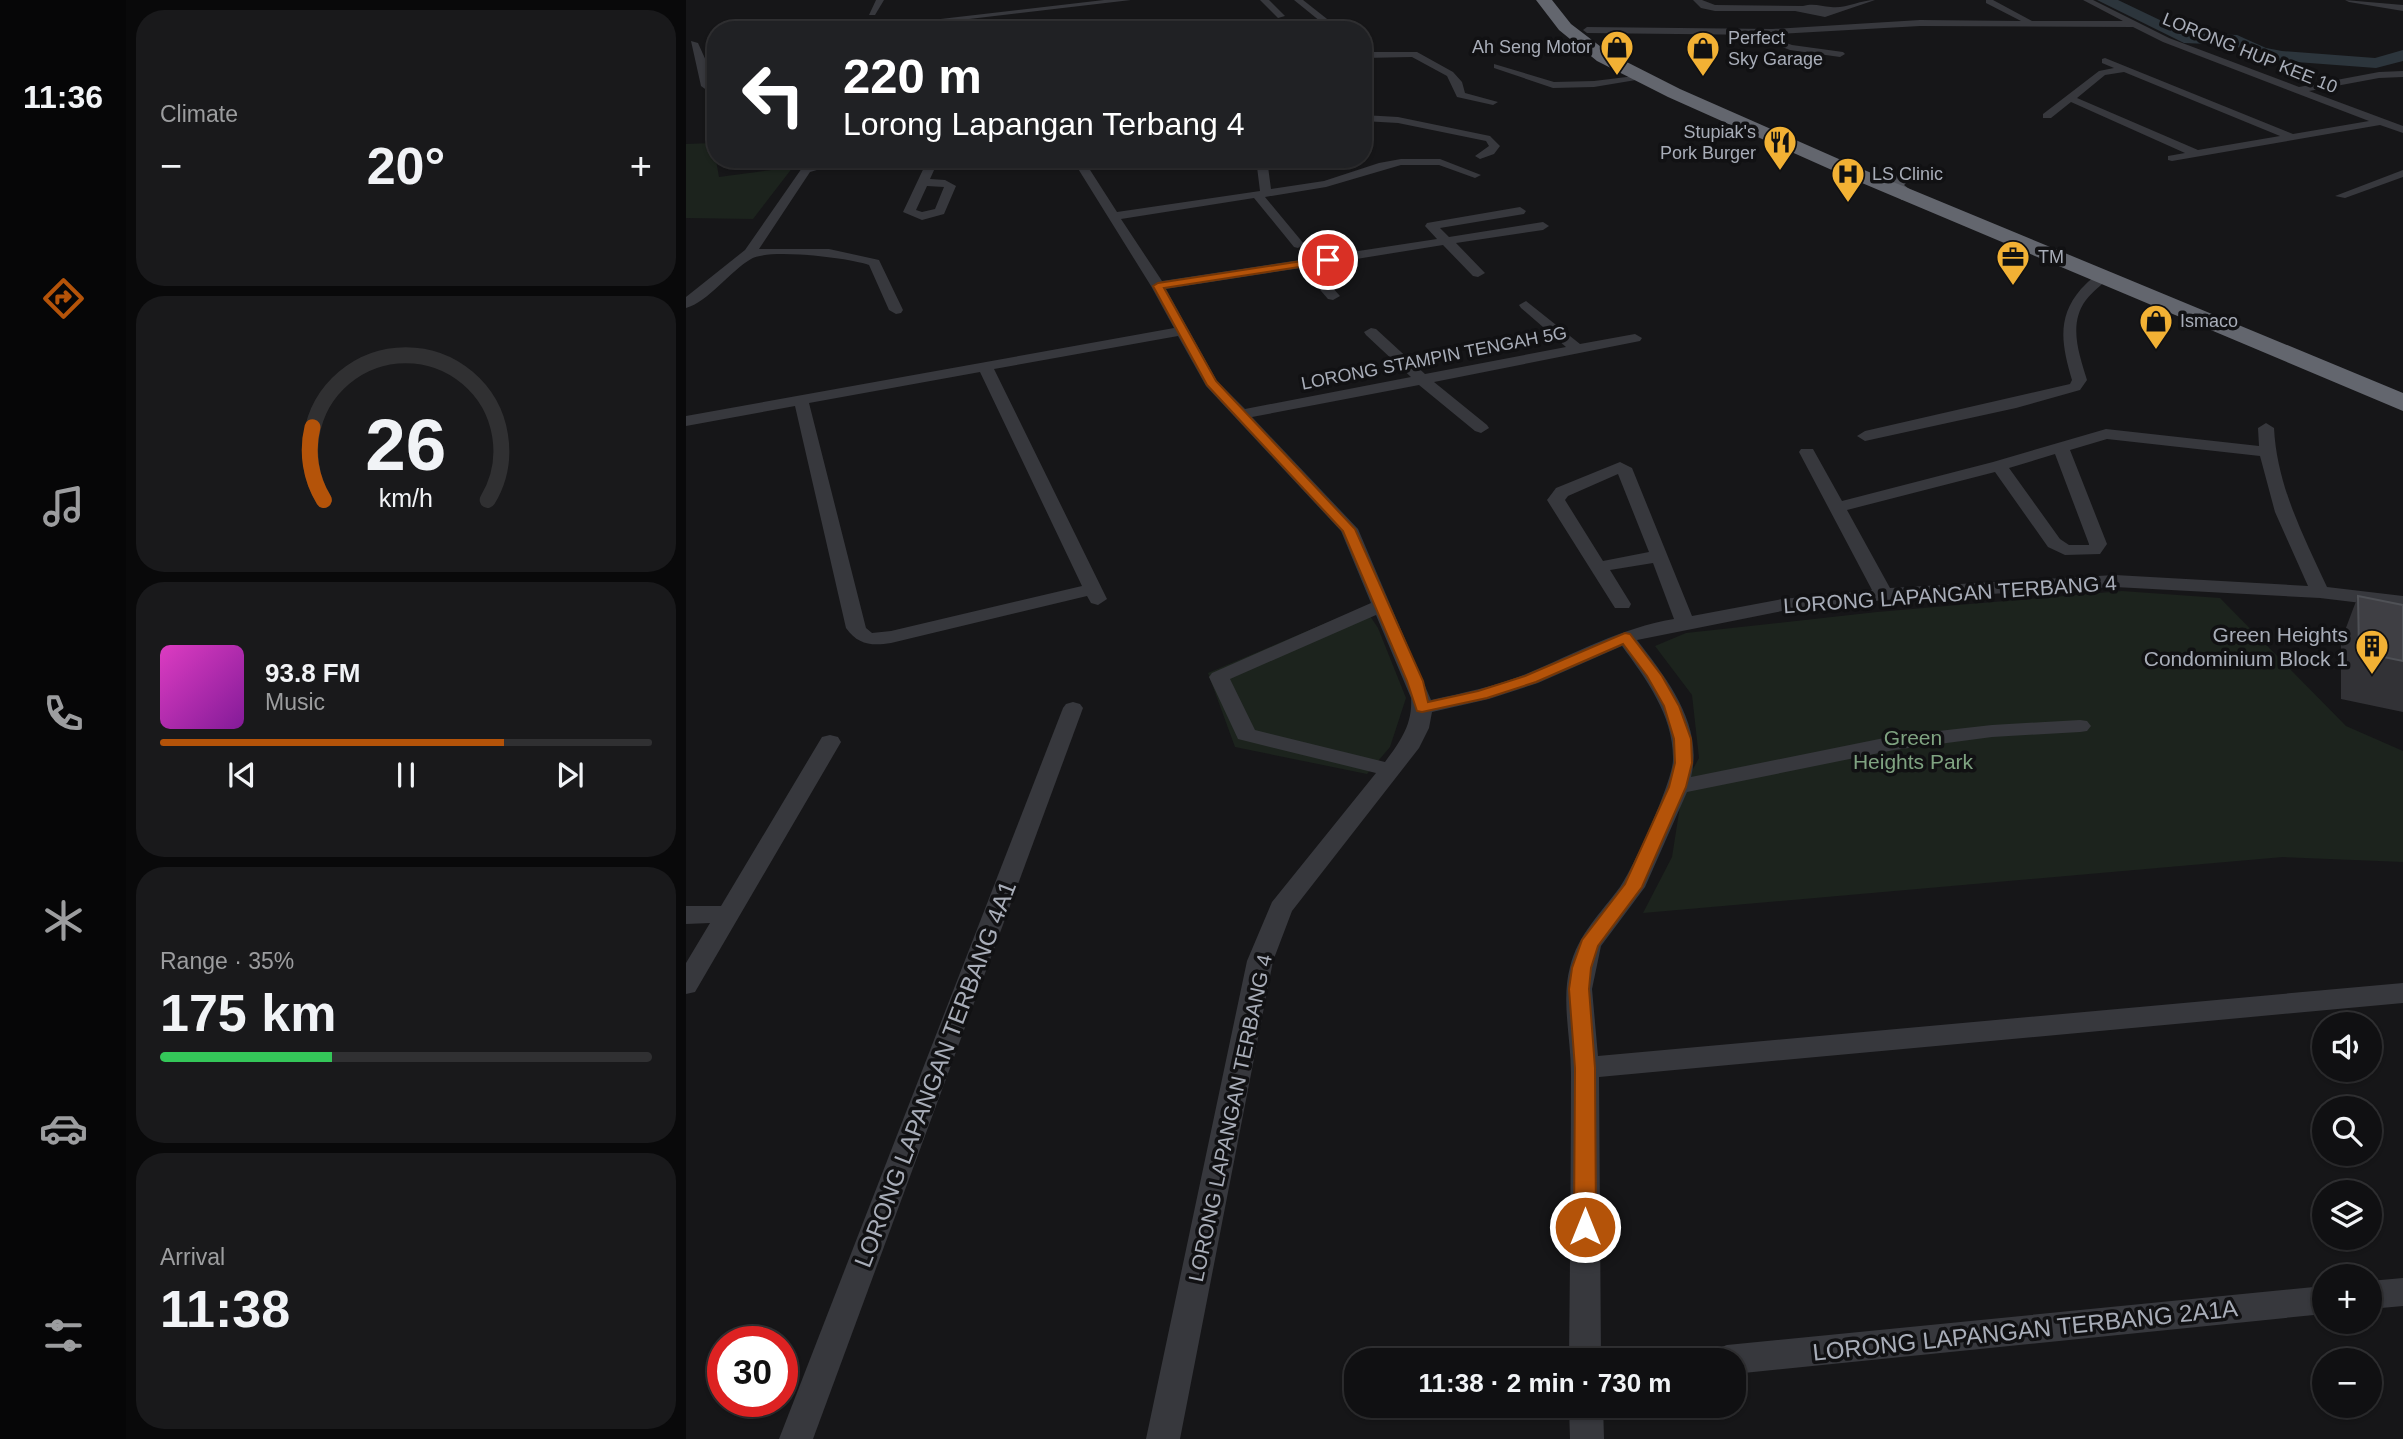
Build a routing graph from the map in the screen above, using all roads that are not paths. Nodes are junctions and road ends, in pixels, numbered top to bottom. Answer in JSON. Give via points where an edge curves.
{"nodes":[{"id":1,"x":880,"y":0,"type":"edge"},
{"id":2,"x":1035,"y":0,"type":"edge"},
{"id":3,"x":1126,"y":0,"type":"edge"},
{"id":4,"x":1264,"y":0,"type":"edge"},
{"id":5,"x":1298,"y":0,"type":"edge"},
{"id":6,"x":1544,"y":0,"type":"edge"},
{"id":7,"x":1560,"y":0,"type":"edge"},
{"id":8,"x":1697,"y":0,"type":"edge"},
{"id":9,"x":1871,"y":0,"type":"edge"},
{"id":10,"x":2087,"y":0,"type":"edge"},
{"id":11,"x":2349,"y":0,"type":"edge"},
{"id":12,"x":1989,"y":1,"type":"edge"},
{"id":13,"x":1802,"y":6,"type":"edge"},
{"id":14,"x":2403,"y":8,"type":"edge"},
{"id":15,"x":1045,"y":9,"type":"junction"},
{"id":16,"x":1833,"y":12,"type":"junction"},
{"id":17,"x":872,"y":13,"type":"dead end"},
{"id":18,"x":1281,"y":16,"type":"dead end"},
{"id":19,"x":978,"y":21,"type":"edge"},
{"id":20,"x":1326,"y":21,"type":"edge"},
{"id":21,"x":1757,"y":21,"type":"dead end"},
{"id":22,"x":2032,"y":23,"type":"junction"},
{"id":23,"x":2137,"y":24,"type":"junction"},
{"id":24,"x":1881,"y":25,"type":"junction"},
{"id":25,"x":1587,"y":30,"type":"junction"},
{"id":26,"x":1796,"y":31,"type":"junction"},
{"id":27,"x":1772,"y":32,"type":"junction"},
{"id":28,"x":695,"y":43,"type":"edge"},
{"id":29,"x":1840,"y":54,"type":"dead end"},
{"id":30,"x":1372,"y":55,"type":"edge"},
{"id":31,"x":2105,"y":61,"type":"dead end"},
{"id":32,"x":1497,"y":66,"type":"dead end"},
{"id":33,"x":2125,"y":69,"type":"junction"},
{"id":34,"x":2403,"y":74,"type":"edge"},
{"id":35,"x":1643,"y":78,"type":"junction"},
{"id":36,"x":707,"y":87,"type":"edge"},
{"id":37,"x":2299,"y":90,"type":"junction"},
{"id":38,"x":2069,"y":98,"type":"junction"},
{"id":39,"x":1493,"y":102,"type":"dead end"},
{"id":40,"x":2390,"y":112,"type":"dead end"},
{"id":41,"x":2364,"y":115,"type":"junction"},
{"id":42,"x":2047,"y":116,"type":"dead end"},
{"id":43,"x":1372,"y":119,"type":"edge"},
{"id":44,"x":1372,"y":122,"type":"edge"},
{"id":45,"x":2381,"y":122,"type":"junction"},
{"id":46,"x":1378,"y":128,"type":"dead end"},
{"id":47,"x":2403,"y":130,"type":"edge"},
{"id":48,"x":2291,"y":137,"type":"junction"},
{"id":49,"x":2197,"y":154,"type":"junction"},
{"id":50,"x":1480,"y":156,"type":"dead end"},
{"id":51,"x":2172,"y":158,"type":"dead end"},
{"id":52,"x":810,"y":168,"type":"edge"},
{"id":53,"x":930,"y":168,"type":"edge"},
{"id":54,"x":1083,"y":168,"type":"edge"},
{"id":55,"x":1261,"y":168,"type":"edge"},
{"id":56,"x":2403,"y":173,"type":"edge"},
{"id":57,"x":1475,"y":175,"type":"dead end"},
{"id":58,"x":923,"y":183,"type":"dead end"},
{"id":59,"x":2374,"y":184,"type":"junction"},
{"id":60,"x":1905,"y":187,"type":"junction"},
{"id":61,"x":2393,"y":190,"type":"dead end"},
{"id":62,"x":1261,"y":193,"type":"junction"},
{"id":63,"x":2341,"y":196,"type":"dead end"},
{"id":64,"x":1520,"y":211,"type":"dead end"},
{"id":65,"x":1419,"y":214,"type":"dead end"},
{"id":66,"x":1115,"y":216,"type":"junction"},
{"id":67,"x":1431,"y":226,"type":"junction"},
{"id":68,"x":1543,"y":226,"type":"dead end"},
{"id":69,"x":1446,"y":242,"type":"junction"},
{"id":70,"x":1298,"y":244,"type":"dead end"},
{"id":71,"x":750,"y":253,"type":"junction"},
{"id":72,"x":1305,"y":264,"type":"junction"},
{"id":73,"x":1478,"y":274,"type":"dead end"},
{"id":74,"x":2103,"y":276,"type":"junction"},
{"id":75,"x":1158,"y":286,"type":"junction"},
{"id":76,"x":1333,"y":296,"type":"dead end"},
{"id":77,"x":686,"y":304,"type":"edge"},
{"id":78,"x":1526,"y":305,"type":"dead end"},
{"id":79,"x":896,"y":310,"type":"dead end"},
{"id":80,"x":1181,"y":331,"type":"junction"},
{"id":81,"x":1371,"y":332,"type":"dead end"},
{"id":82,"x":1635,"y":338,"type":"dead end"},
{"id":83,"x":1578,"y":350,"type":"junction"},
{"id":84,"x":985,"y":368,"type":"junction"},
{"id":85,"x":1420,"y":378,"type":"junction"},
{"id":86,"x":2403,"y":390,"type":"edge"},
{"id":87,"x":801,"y":400,"type":"junction"},
{"id":88,"x":2403,"y":403,"type":"edge"},
{"id":89,"x":1240,"y":415,"type":"junction"},
{"id":90,"x":686,"y":421,"type":"edge"},
{"id":91,"x":1481,"y":428,"type":"dead end"},
{"id":92,"x":2266,"y":428,"type":"dead end"},
{"id":93,"x":1865,"y":436,"type":"dead end"},
{"id":94,"x":2060,"y":446,"type":"junction"},
{"id":95,"x":1807,"y":452,"type":"dead end"},
{"id":96,"x":2266,"y":452,"type":"junction"},
{"id":97,"x":1999,"y":466,"type":"junction"},
{"id":98,"x":1838,"y":507,"type":"junction"},
{"id":99,"x":1659,"y":556,"type":"junction"},
{"id":100,"x":1598,"y":567,"type":"junction"},
{"id":101,"x":2320,"y":592,"type":"junction"},
{"id":102,"x":1884,"y":594,"type":"junction"},
{"id":103,"x":2403,"y":601,"type":"edge"},
{"id":104,"x":1622,"y":604,"type":"dead end"},
{"id":105,"x":1382,"y":606,"type":"junction"},
{"id":106,"x":1685,"y":621,"type":"junction"},
{"id":107,"x":1625,"y":637,"type":"junction"},
{"id":108,"x":1073,"y":708,"type":"dead end"},
{"id":109,"x":1422,"y":708,"type":"junction"},
{"id":110,"x":2080,"y":726,"type":"dead end"},
{"id":111,"x":830,"y":742,"type":"dead end"},
{"id":112,"x":1390,"y":769,"type":"junction"},
{"id":113,"x":1678,"y":787,"type":"junction"},
{"id":114,"x":728,"y":914,"type":"junction"},
{"id":115,"x":686,"y":915,"type":"edge"},
{"id":116,"x":686,"y":985,"type":"edge"},
{"id":117,"x":2403,"y":993,"type":"edge"},
{"id":118,"x":1585,"y":1068,"type":"junction"},
{"id":119,"x":2403,"y":1292,"type":"edge"},
{"id":120,"x":2382,"y":1294,"type":"edge"},
{"id":121,"x":2312,"y":1301,"type":"edge"},
{"id":122,"x":1585,"y":1348,"type":"edge"},
{"id":123,"x":1746,"y":1358,"type":"edge"},
{"id":124,"x":1586,"y":1418,"type":"edge"},
{"id":125,"x":796,"y":1439,"type":"edge"},
{"id":126,"x":1163,"y":1439,"type":"edge"},
{"id":127,"x":1587,"y":1439,"type":"edge"}],
"edges":[{"from":1,"to":17,"type":"street"},
{"from":2,"to":15,"type":"street"},
{"from":3,"to":15,"type":"street"},
{"from":4,"to":18,"type":"street"},
{"from":5,"to":20,"type":"street"},
{"from":6,"to":35,"type":"highway","via":[[1578,39]]},
{"from":7,"to":25,"type":"highway"},
{"from":8,"to":13,"type":"street","via":[[1715,8]]},
{"from":9,"to":16,"type":"street"},
{"from":10,"to":23,"type":"street","name":"LORONG HUP KEE 10"},
{"from":11,"to":14,"type":"street"},
{"from":12,"to":22,"type":"street"},
{"from":13,"to":16,"type":"street"},
{"from":15,"to":19,"type":"street"},
{"from":16,"to":24,"type":"street"},
{"from":21,"to":26,"type":"street"},
{"from":22,"to":23,"type":"street"},
{"from":22,"to":24,"type":"street"},
{"from":23,"to":37,"type":"street","name":"LORONG HUP KEE 10","via":[[2166,40]]},
{"from":24,"to":26,"type":"street"},
{"from":25,"to":27,"type":"street"},
{"from":25,"to":60,"type":"highway","via":[[1652,70]]},
{"from":26,"to":27,"type":"street"},
{"from":27,"to":29,"type":"street","via":[[1772,40],[1790,47]]},
{"from":28,"to":36,"type":"street"},
{"from":30,"to":39,"type":"street","via":[[1415,54],[1450,74],[1461,95]]},
{"from":31,"to":33,"type":"street"},
{"from":32,"to":35,"type":"street","via":[[1553,85]]},
{"from":33,"to":38,"type":"street","via":[[2102,74]]},
{"from":33,"to":48,"type":"street"},
{"from":34,"to":37,"type":"street"},
{"from":35,"to":60,"type":"highway"},
{"from":37,"to":41,"type":"street","name":"LORONG HUP KEE 10"},
{"from":38,"to":42,"type":"street"},
{"from":38,"to":49,"type":"street"},
{"from":40,"to":41,"type":"street"},
{"from":41,"to":45,"type":"street","name":"LORONG HUP KEE 10"},
{"from":43,"to":50,"type":"street","via":[[1398,120],[1490,139],[1494,146]]},
{"from":44,"to":46,"type":"street"},
{"from":45,"to":47,"type":"street","name":"LORONG HUP KEE 10"},
{"from":45,"to":48,"type":"street"},
{"from":48,"to":49,"type":"street"},
{"from":49,"to":51,"type":"street"},
{"from":52,"to":71,"type":"street"},
{"from":53,"to":58,"type":"street"},
{"from":54,"to":66,"type":"street"},
{"from":55,"to":62,"type":"street"},
{"from":56,"to":59,"type":"street"},
{"from":57,"to":62,"type":"street","via":[[1440,162],[1401,162],[1326,184]]},
{"from":59,"to":61,"type":"street"},
{"from":59,"to":63,"type":"street"},
{"from":60,"to":74,"type":"highway"},
{"from":60,"to":86,"type":"highway"},
{"from":62,"to":66,"type":"street"},
{"from":62,"to":70,"type":"street"},
{"from":64,"to":67,"type":"street"},
{"from":65,"to":67,"type":"street"},
{"from":66,"to":75,"type":"street"},
{"from":67,"to":69,"type":"street"},
{"from":68,"to":69,"type":"street"},
{"from":69,"to":72,"type":"street"},
{"from":69,"to":73,"type":"street"},
{"from":71,"to":77,"type":"street"},
{"from":71,"to":79,"type":"street","via":[[863,258],[874,263]]},
{"from":72,"to":75,"type":"street"},
{"from":72,"to":76,"type":"street"},
{"from":74,"to":88,"type":"highway"},
{"from":74,"to":93,"type":"street","via":[[2088,289],[2069,319],[2067,333],[2080,380],[2075,387]]},
{"from":75,"to":80,"type":"street"},
{"from":78,"to":83,"type":"street"},
{"from":80,"to":84,"type":"street"},
{"from":80,"to":89,"type":"street","via":[[1211,383]]},
{"from":81,"to":85,"type":"street"},
{"from":82,"to":83,"type":"street","name":"LORONG STAMPIN TENGAH 5G"},
{"from":83,"to":85,"type":"street","name":"LORONG STAMPIN TENGAH 5G"},
{"from":84,"to":87,"type":"street"},
{"from":84,"to":87,"type":"street","via":[[1095,594],[891,637],[860,636]]},
{"from":85,"to":89,"type":"street","name":"LORONG STAMPIN TENGAH 5G"},
{"from":85,"to":91,"type":"street"},
{"from":87,"to":90,"type":"street"},
{"from":89,"to":105,"type":"street","via":[[1349,529]]},
{"from":92,"to":96,"type":"street"},
{"from":94,"to":96,"type":"street","via":[[2120,433]]},
{"from":94,"to":97,"type":"street"},
{"from":94,"to":97,"type":"street","via":[[2098,544],[2094,550],[2065,550],[2054,543]]},
{"from":95,"to":98,"type":"street"},
{"from":96,"to":101,"type":"street","via":[[2278,496]]},
{"from":97,"to":98,"type":"street"},
{"from":98,"to":102,"type":"street"},
{"from":99,"to":100,"type":"street"},
{"from":99,"to":100,"type":"street","via":[[1624,468],[1615,467],[1562,492],[1556,500]]},
{"from":99,"to":106,"type":"street"},
{"from":100,"to":104,"type":"street"},
{"from":101,"to":102,"type":"street","name":"LORONG LAPANGAN TERBANG 4","via":[[2115,581]]},
{"from":101,"to":103,"type":"street","name":"LORONG LAPANGAN TERBANG 4"},
{"from":102,"to":106,"type":"street","name":"LORONG LAPANGAN TERBANG 4"},
{"from":105,"to":109,"type":"street"},
{"from":105,"to":112,"type":"street","via":[[1219,677],[1246,734]]},
{"from":106,"to":107,"type":"street","name":"LORONG LAPANGAN TERBANG 4"},
{"from":107,"to":109,"type":"street","name":"LORONG LAPANGAN TERBANG 4","via":[[1531,679]]},
{"from":107,"to":113,"type":"street","via":[[1671,706],[1682,739],[1684,763]]},
{"from":108,"to":125,"type":"street","name":"LORONG LAPANGAN TERBANG 4A1"},
{"from":109,"to":112,"type":"street","name":"LORONG LAPANGAN TERBANG 4","via":[[1411,743]]},
{"from":110,"to":113,"type":"street","via":[[1894,743]]},
{"from":111,"to":114,"type":"street"},
{"from":112,"to":126,"type":"street","name":"LORONG LAPANGAN TERBANG 4","via":[[1281,908],[1261,961]]},
{"from":113,"to":118,"type":"street","via":[[1633,887],[1589,944],[1579,989]]},
{"from":114,"to":115,"type":"street"},
{"from":114,"to":116,"type":"street"},
{"from":117,"to":118,"type":"street"},
{"from":118,"to":122,"type":"street"},
{"from":119,"to":120,"type":"street"},
{"from":121,"to":123,"type":"street","name":"LORONG LAPANGAN TERBANG 2A1A"},
{"from":124,"to":127,"type":"street"}]}
